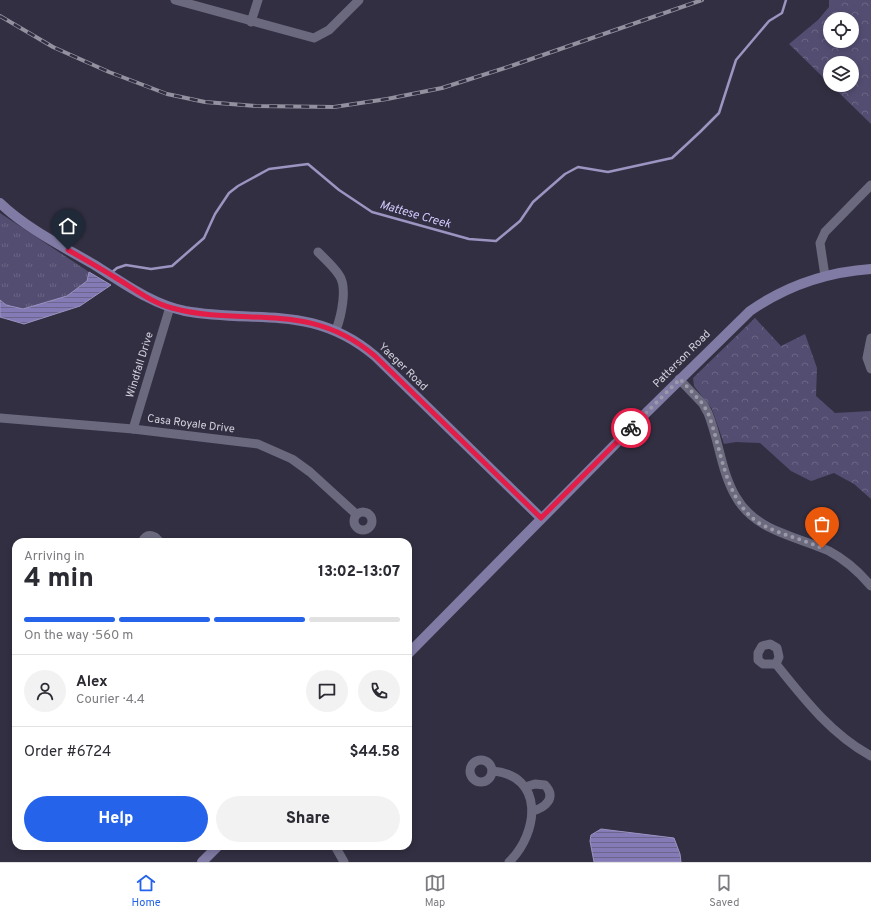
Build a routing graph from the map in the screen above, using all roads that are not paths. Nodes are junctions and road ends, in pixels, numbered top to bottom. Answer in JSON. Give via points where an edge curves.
{"nodes":[{"id":1,"x":175,"y":0,"type":"edge"},
{"id":2,"x":258,"y":0,"type":"edge"},
{"id":3,"x":359,"y":0,"type":"edge"},
{"id":4,"x":251,"y":22,"type":"junction"},
{"id":5,"x":871,"y":185,"type":"edge"},
{"id":6,"x":0,"y":203,"type":"edge"},
{"id":7,"x":318,"y":252,"type":"dead end"},
{"id":8,"x":871,"y":269,"type":"edge"},
{"id":9,"x":825,"y":276,"type":"junction"},
{"id":10,"x":170,"y":307,"type":"junction"},
{"id":11,"x":336,"y":330,"type":"junction"},
{"id":12,"x":871,"y":338,"type":"edge"},
{"id":13,"x":871,"y":369,"type":"edge"},
{"id":14,"x":680,"y":379,"type":"junction"},
{"id":15,"x":0,"y":418,"type":"edge"},
{"id":16,"x":134,"y":429,"type":"junction"},
{"id":17,"x":356,"y":514,"type":"dead end"},
{"id":18,"x":541,"y":518,"type":"junction"},
{"id":19,"x":145,"y":538,"type":"edge"},
{"id":20,"x":155,"y":538,"type":"edge"},
{"id":21,"x":871,"y":586,"type":"edge"},
{"id":22,"x":412,"y":650,"type":"edge"},
{"id":23,"x":776,"y":664,"type":"dead end"},
{"id":24,"x":871,"y":756,"type":"edge"},
{"id":25,"x":492,"y":771,"type":"dead end"},
{"id":26,"x":525,"y":787,"type":"junction"},
{"id":27,"x":532,"y":811,"type":"junction"},
{"id":28,"x":214,"y":850,"type":"edge"},
{"id":29,"x":337,"y":850,"type":"edge"},
{"id":30,"x":202,"y":862,"type":"edge"},
{"id":31,"x":344,"y":862,"type":"edge"},
{"id":32,"x":509,"y":862,"type":"edge"}],
"edges":[{"from":1,"to":4,"type":"street"},
{"from":2,"to":4,"type":"street"},
{"from":3,"to":4,"type":"street","via":[[329,30],[314,38]]},
{"from":5,"to":9,"type":"street","via":[[825,232],[820,243]]},
{"from":6,"to":10,"type":"street","name":"Yaeger Road","via":[[33,228]]},
{"from":7,"to":11,"type":"street","via":[[340,276],[342,283],[342,305]]},
{"from":8,"to":9,"type":"street","name":"Patterson Road"},
{"from":9,"to":14,"type":"street","name":"Patterson Road","via":[[786,290],[750,311]]},
{"from":10,"to":11,"type":"street","name":"Yaeger Road","via":[[203,313],[290,319]]},
{"from":10,"to":16,"type":"street","name":"Windfall Drive"},
{"from":11,"to":18,"type":"street","name":"Yaeger Road","via":[[375,356]]},
{"from":12,"to":13,"type":"street","via":[[867,358]]},
{"from":14,"to":18,"type":"street","name":"Patterson Road"},
{"from":14,"to":21,"type":"street","via":[[708,413],[729,484],[746,511],[759,522],[777,531],[831,552]]},
{"from":15,"to":16,"type":"street","name":"Casa Royale Drive"},
{"from":16,"to":17,"type":"street","name":"Casa Royale Drive","via":[[258,444],[292,459]]},
{"from":18,"to":22,"type":"street"},
{"from":19,"to":20,"type":"street"},
{"from":23,"to":24,"type":"street","via":[[828,725]]},
{"from":25,"to":26,"type":"street","via":[[516,778]]},
{"from":26,"to":27,"type":"street"},
{"from":26,"to":27,"type":"street","via":[[545,785],[550,790],[551,797],[547,803]]},
{"from":27,"to":32,"type":"street","via":[[533,818],[528,835]]},
{"from":28,"to":30,"type":"street"},
{"from":29,"to":31,"type":"street"}]}
